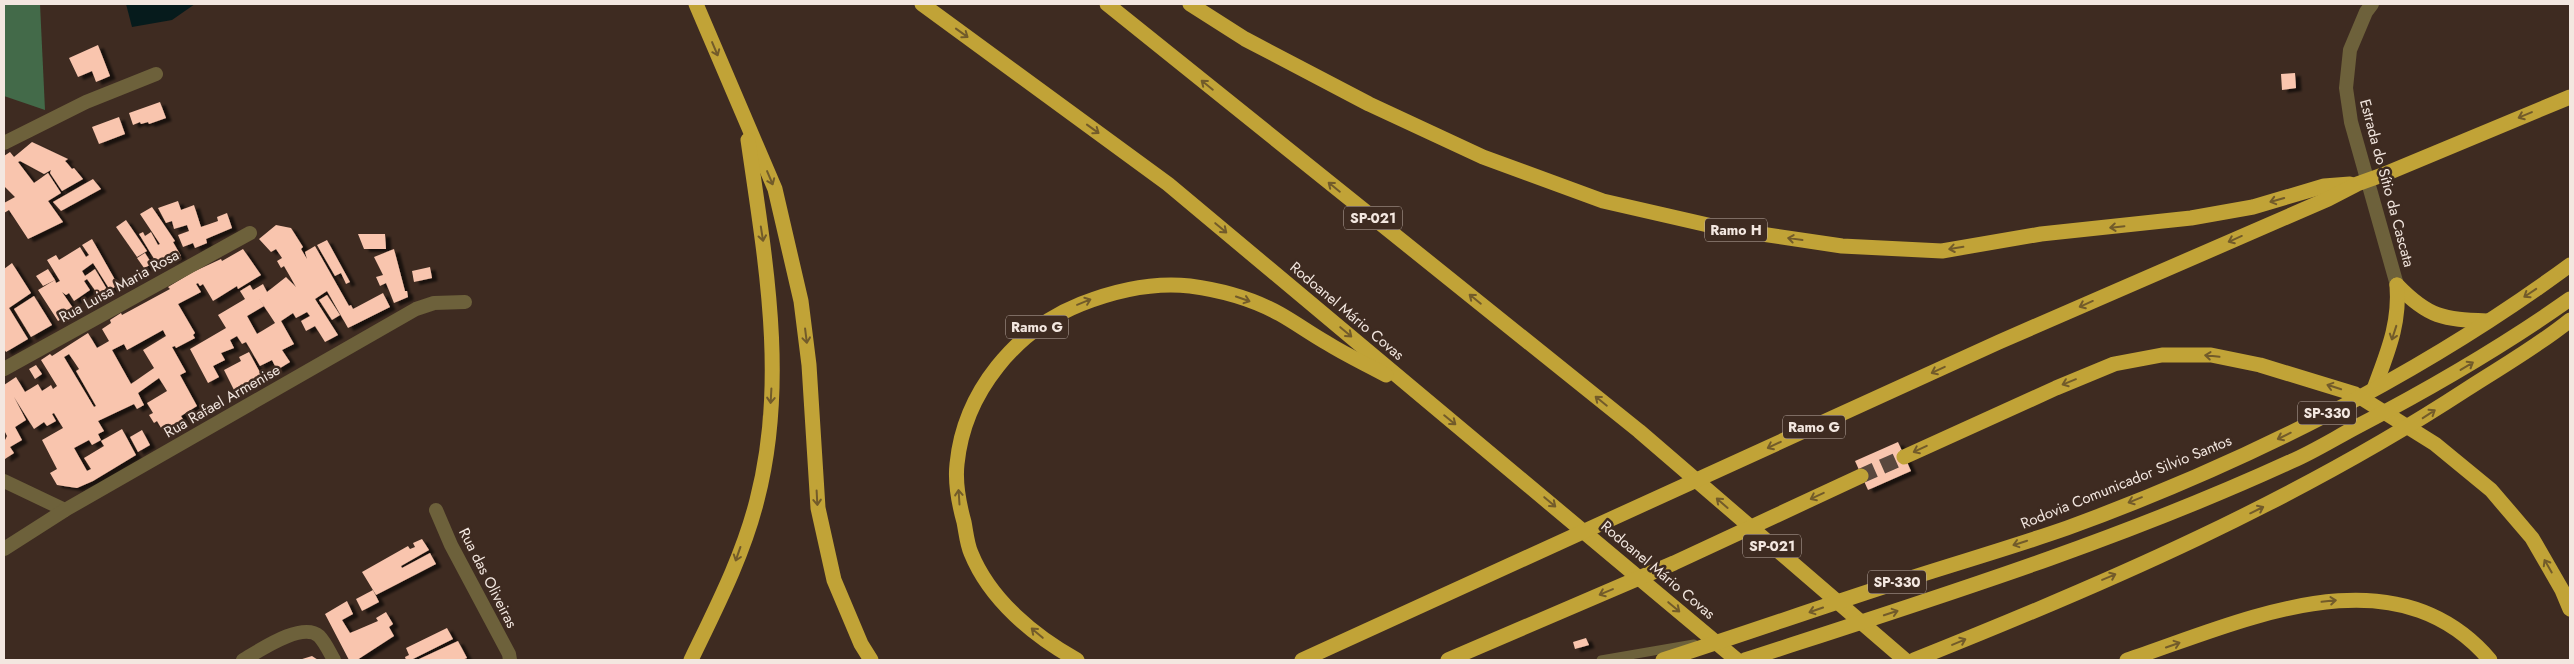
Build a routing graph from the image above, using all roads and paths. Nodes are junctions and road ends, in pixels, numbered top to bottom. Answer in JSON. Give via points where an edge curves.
{"nodes":[{"id":1,"x":696,"y":4,"type":"edge"},
{"id":2,"x":922,"y":4,"type":"edge"},
{"id":3,"x":1106,"y":4,"type":"edge"},
{"id":4,"x":1190,"y":4,"type":"edge"},
{"id":5,"x":2372,"y":4,"type":"edge"},
{"id":6,"x":156,"y":74,"type":"dead end"},
{"id":7,"x":2570,"y":96,"type":"edge"},
{"id":8,"x":744,"y":116,"type":"junction"},
{"id":9,"x":4,"y":143,"type":"edge"},
{"id":10,"x":2326,"y":193,"type":"junction"},
{"id":11,"x":250,"y":233,"type":"dead end"},
{"id":12,"x":2570,"y":265,"type":"edge"},
{"id":13,"x":2397,"y":285,"type":"junction"},
{"id":14,"x":2570,"y":299,"type":"edge"},
{"id":15,"x":465,"y":302,"type":"dead end"},
{"id":16,"x":2570,"y":320,"type":"edge"},
{"id":17,"x":2487,"y":321,"type":"junction"},
{"id":18,"x":4,"y":369,"type":"edge"},
{"id":19,"x":1413,"y":389,"type":"junction"},
{"id":20,"x":2374,"y":389,"type":"junction"},
{"id":21,"x":1904,"y":457,"type":"tunnel mouth"},
{"id":22,"x":1861,"y":476,"type":"tunnel mouth"},
{"id":23,"x":4,"y":481,"type":"edge"},
{"id":24,"x":65,"y":510,"type":"junction"},
{"id":25,"x":436,"y":510,"type":"dead end"},
{"id":26,"x":4,"y":549,"type":"edge"},
{"id":27,"x":2570,"y":609,"type":"edge"},
{"id":28,"x":1728,"y":639,"type":"junction"},
{"id":29,"x":243,"y":660,"type":"edge"},
{"id":30,"x":334,"y":660,"type":"edge"},
{"id":31,"x":510,"y":660,"type":"edge"},
{"id":32,"x":691,"y":660,"type":"edge"},
{"id":33,"x":871,"y":660,"type":"edge"},
{"id":34,"x":1077,"y":660,"type":"edge"},
{"id":35,"x":1302,"y":660,"type":"edge"},
{"id":36,"x":1448,"y":660,"type":"edge"},
{"id":37,"x":1601,"y":660,"type":"edge"},
{"id":38,"x":1663,"y":660,"type":"edge"},
{"id":39,"x":1737,"y":660,"type":"edge"},
{"id":40,"x":1745,"y":660,"type":"edge"},
{"id":41,"x":1905,"y":660,"type":"edge"},
{"id":42,"x":1914,"y":660,"type":"edge"},
{"id":43,"x":2126,"y":660,"type":"edge"},
{"id":44,"x":2490,"y":660,"type":"edge"}],
"edges":[{"from":1,"to":8,"type":"highway","one_way":true},
{"from":2,"to":19,"type":"highway","name":"Rodoanel Mário Covas","one_way":true,"via":[[1168,184]]},
{"from":41,"to":3,"type":"highway","number":"SP-021","one_way":true,"via":[[1639,431]]},
{"from":10,"to":4,"type":"highway","number":"Ramo H","one_way":true,"via":[[2190,218],[2041,234],[1942,251],[1842,246],[1721,228],[1603,201],[1483,157],[1360,100],[1246,39]]},
{"from":5,"to":13,"type":"street","name":"Estrada do Sítio da Cascata","via":[[2350,50],[2346,88],[2351,122]]},
{"from":6,"to":9,"type":"street","via":[[86,102]]},
{"from":7,"to":10,"type":"highway","number":"Ramo G","one_way":true,"via":[[2385,174]]},
{"from":8,"to":32,"type":"highway","one_way":true,"via":[[769,282],[773,354],[769,431],[757,500],[729,581]]},
{"from":8,"to":33,"type":"highway","one_way":true,"via":[[775,189],[801,301],[810,365],[818,508],[834,580]]},
{"from":10,"to":35,"type":"highway","number":"Ramo G","one_way":true},
{"from":11,"to":18,"type":"street","name":"Rua Luisa Maria Rosa"},
{"from":12,"to":17,"type":"highway","name":"Rodovia Comunicador Silvio Santos","number":"SP-330","one_way":true},
{"from":13,"to":17,"type":"highway","via":[[2415,304],[2430,313],[2445,318]]},
{"from":13,"to":20,"type":"highway","one_way":true,"via":[[2399,308],[2396,328]]},
{"from":40,"to":14,"type":"highway","number":"SP-330","one_way":true,"via":[[2186,508],[2276,468],[2418,395],[2526,330]]},
{"from":15,"to":24,"type":"street","name":"Rua Rafael Armenise","via":[[434,303],[416,309]]},
{"from":42,"to":16,"type":"highway","one_way":true,"via":[[2136,566],[2274,502],[2422,418]]},
{"from":17,"to":20,"type":"highway","name":"Rodovia Comunicador Silvio Santos","number":"SP-330"},
{"from":34,"to":19,"type":"highway","number":"Ramo G","one_way":true,"via":[[1052,647],[1014,614],[988,585],[970,552],[960,506],[957,464],[966,421],[998,363],[1031,331],[1061,312],[1104,294],[1151,287],[1188,286],[1240,297],[1278,313]]},
{"from":19,"to":39,"type":"highway","name":"Rodoanel Mário Covas","one_way":true},
{"from":20,"to":28,"type":"highway","name":"Rodovia Comunicador Silvio Santos","number":"SP-330","one_way":true,"via":[[2283,436],[2066,528]]},
{"from":27,"to":21,"type":"highway","one_way":true,"via":[[2532,538],[2491,490],[2435,444],[2355,394],[2260,365],[2211,355],[2162,355],[2114,364]]},
{"from":22,"to":36,"type":"highway","one_way":true,"via":[[1674,563]]},
{"from":23,"to":24,"type":"street"},
{"from":24,"to":26,"type":"street","name":"Rua Rafael Armenise"},
{"from":25,"to":31,"type":"street","name":"Rua das Oliveiras"},
{"from":28,"to":37,"type":"lane"},
{"from":28,"to":38,"type":"highway","name":"Rodovia Comunicador Silvio Santos","number":"SP-330"},
{"from":29,"to":30,"type":"street","via":[[292,634],[309,631],[319,636]]},
{"from":43,"to":44,"type":"highway","one_way":true,"via":[[2251,618],[2308,603],[2350,599],[2396,603],[2451,624]]}]}
